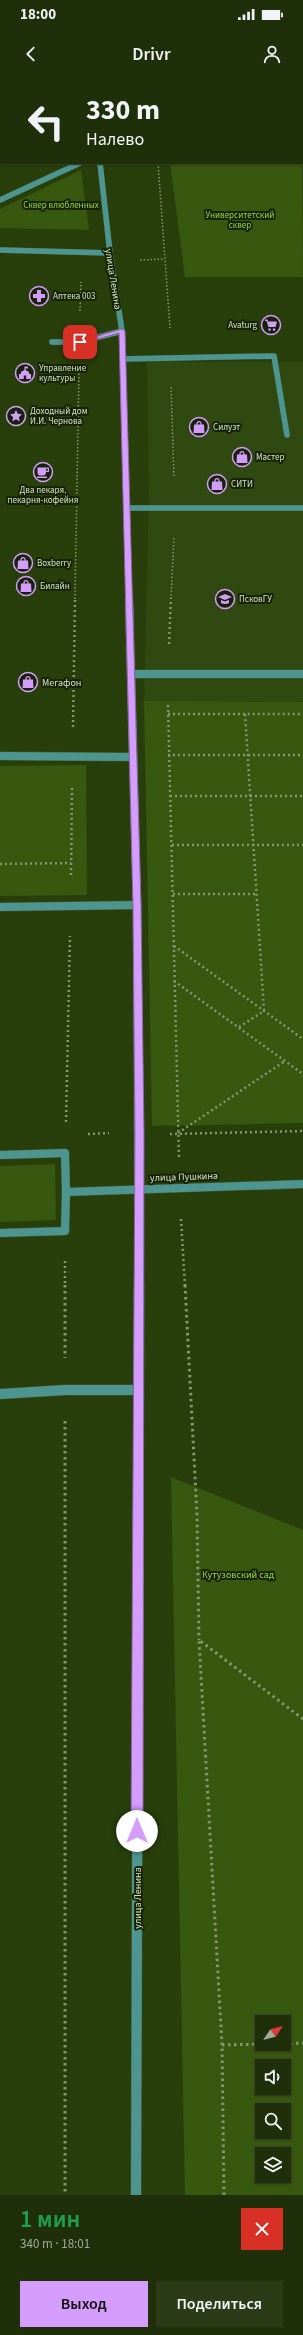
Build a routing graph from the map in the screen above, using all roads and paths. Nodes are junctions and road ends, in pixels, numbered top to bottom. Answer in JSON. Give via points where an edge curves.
{"nodes":[{"id":1,"x":78,"y":164,"type":"edge"},
{"id":2,"x":100,"y":164,"type":"edge"},
{"id":3,"x":0,"y":200,"type":"edge"},
{"id":4,"x":0,"y":250,"type":"edge"},
{"id":5,"x":81,"y":253,"type":"junction"},
{"id":6,"x":110,"y":253,"type":"junction"},
{"id":7,"x":122,"y":331,"type":"junction"},
{"id":8,"x":52,"y":342,"type":"dead end"},
{"id":9,"x":80,"y":342,"type":"junction"},
{"id":10,"x":122,"y":359,"type":"junction"},
{"id":11,"x":287,"y":435,"type":"dead end"},
{"id":12,"x":128,"y":508,"type":"junction"},
{"id":13,"x":303,"y":508,"type":"edge"},
{"id":14,"x":132,"y":674,"type":"junction"},
{"id":15,"x":303,"y":674,"type":"edge"},
{"id":16,"x":168,"y":714,"type":"dead end"},
{"id":17,"x":246,"y":714,"type":"junction"},
{"id":18,"x":303,"y":714,"type":"edge"},
{"id":19,"x":168,"y":755,"type":"dead end"},
{"id":20,"x":249,"y":755,"type":"junction"},
{"id":21,"x":303,"y":755,"type":"edge"},
{"id":22,"x":0,"y":756,"type":"edge"},
{"id":23,"x":73,"y":756,"type":"junction"},
{"id":24,"x":133,"y":757,"type":"junction"},
{"id":25,"x":170,"y":796,"type":"dead end"},
{"id":26,"x":251,"y":796,"type":"junction"},
{"id":27,"x":303,"y":796,"type":"edge"},
{"id":28,"x":172,"y":845,"type":"dead end"},
{"id":29,"x":255,"y":845,"type":"junction"},
{"id":30,"x":303,"y":845,"type":"edge"},
{"id":31,"x":71,"y":863,"type":"junction"},
{"id":32,"x":0,"y":864,"type":"edge"},
{"id":33,"x":173,"y":894,"type":"dead end"},
{"id":34,"x":258,"y":894,"type":"junction"},
{"id":35,"x":70,"y":905,"type":"junction"},
{"id":36,"x":137,"y":906,"type":"junction"},
{"id":37,"x":0,"y":907,"type":"edge"},
{"id":38,"x":174,"y":946,"type":"dead end"},
{"id":39,"x":174,"y":981,"type":"dead end"},
{"id":40,"x":264,"y":1011,"type":"junction"},
{"id":41,"x":239,"y":1027,"type":"junction"},
{"id":42,"x":303,"y":1039,"type":"edge"},
{"id":43,"x":286,"y":1061,"type":"junction"},
{"id":44,"x":303,"y":1074,"type":"edge"},
{"id":45,"x":303,"y":1131,"type":"edge"},
{"id":46,"x":139,"y":1133,"type":"junction"},
{"id":47,"x":66,"y":1134,"type":"junction"},
{"id":48,"x":178,"y":1134,"type":"junction"},
{"id":49,"x":65,"y":1153,"type":"junction"},
{"id":50,"x":0,"y":1155,"type":"edge"},
{"id":51,"x":303,"y":1184,"type":"edge"},
{"id":52,"x":180,"y":1187,"type":"junction"},
{"id":53,"x":138,"y":1189,"type":"junction"},
{"id":54,"x":66,"y":1192,"type":"junction"},
{"id":55,"x":65,"y":1231,"type":"junction"},
{"id":56,"x":0,"y":1233,"type":"edge"},
{"id":57,"x":65,"y":1390,"type":"junction"},
{"id":58,"x":138,"y":1390,"type":"junction"},
{"id":59,"x":0,"y":1394,"type":"edge"},
{"id":60,"x":199,"y":1640,"type":"junction"},
{"id":61,"x":303,"y":1719,"type":"edge"},
{"id":62,"x":255,"y":2044,"type":"edge"},
{"id":63,"x":291,"y":2044,"type":"edge"},
{"id":64,"x":303,"y":2044,"type":"edge"},
{"id":65,"x":222,"y":2045,"type":"junction"},
{"id":66,"x":65,"y":2195,"type":"edge"},
{"id":67,"x":136,"y":2195,"type":"edge"},
{"id":68,"x":224,"y":2195,"type":"edge"}],
"edges":[{"from":1,"to":3,"type":"street"},
{"from":2,"to":6,"type":"street","name":"улица Ленина"},
{"from":4,"to":5,"type":"street"},
{"from":5,"to":6,"type":"street"},
{"from":5,"to":9,"type":"path"},
{"from":6,"to":7,"type":"street","name":"улица Ленина"},
{"from":7,"to":9,"type":"street"},
{"from":7,"to":10,"type":"street","name":"улица Ленина"},
{"from":8,"to":9,"type":"street"},
{"from":9,"to":23,"type":"path"},
{"from":10,"to":11,"type":"street","via":[[274,356]]},
{"from":10,"to":12,"type":"street","name":"улица Ленина"},
{"from":12,"to":13,"type":"street"},
{"from":12,"to":14,"type":"street","name":"улица Ленина"},
{"from":14,"to":15,"type":"street"},
{"from":14,"to":24,"type":"street","name":"улица Ленина"},
{"from":16,"to":17,"type":"path"},
{"from":17,"to":18,"type":"path"},
{"from":17,"to":20,"type":"path"},
{"from":19,"to":20,"type":"path"},
{"from":20,"to":21,"type":"path"},
{"from":20,"to":26,"type":"path"},
{"from":22,"to":23,"type":"street"},
{"from":23,"to":24,"type":"street"},
{"from":23,"to":31,"type":"path"},
{"from":24,"to":36,"type":"street","name":"улица Ленина"},
{"from":25,"to":26,"type":"path"},
{"from":26,"to":27,"type":"path"},
{"from":26,"to":29,"type":"path"},
{"from":28,"to":29,"type":"path"},
{"from":29,"to":30,"type":"path"},
{"from":29,"to":34,"type":"path"},
{"from":31,"to":32,"type":"path"},
{"from":31,"to":35,"type":"path"},
{"from":33,"to":34,"type":"path"},
{"from":34,"to":40,"type":"path"},
{"from":35,"to":36,"type":"street"},
{"from":35,"to":37,"type":"street"},
{"from":35,"to":47,"type":"path"},
{"from":36,"to":46,"type":"street","name":"улица Ленина"},
{"from":38,"to":40,"type":"path"},
{"from":39,"to":41,"type":"path"},
{"from":40,"to":41,"type":"path"},
{"from":40,"to":42,"type":"path"},
{"from":41,"to":43,"type":"path"},
{"from":43,"to":44,"type":"path"},
{"from":43,"to":48,"type":"path"},
{"from":45,"to":48,"type":"path"},
{"from":46,"to":47,"type":"path"},
{"from":46,"to":48,"type":"path"},
{"from":46,"to":53,"type":"street","name":"улица Ленина"},
{"from":47,"to":49,"type":"path"},
{"from":49,"to":50,"type":"street"},
{"from":49,"to":54,"type":"street"},
{"from":51,"to":52,"type":"street","name":"улица Пушкина"},
{"from":52,"to":53,"type":"street","name":"улица Пушкина"},
{"from":52,"to":60,"type":"path","via":[[197,1515]]},
{"from":53,"to":54,"type":"street","name":"улица Пушкина"},
{"from":53,"to":58,"type":"street","name":"улица Ленина"},
{"from":54,"to":55,"type":"street"},
{"from":55,"to":56,"type":"street"},
{"from":55,"to":57,"type":"path"},
{"from":57,"to":58,"type":"street"},
{"from":57,"to":59,"type":"street"},
{"from":57,"to":66,"type":"path"},
{"from":58,"to":67,"type":"street","name":"улица Ленина"},
{"from":60,"to":61,"type":"path"},
{"from":60,"to":65,"type":"path"},
{"from":62,"to":65,"type":"path"},
{"from":63,"to":64,"type":"path"},
{"from":65,"to":68,"type":"path"}]}
